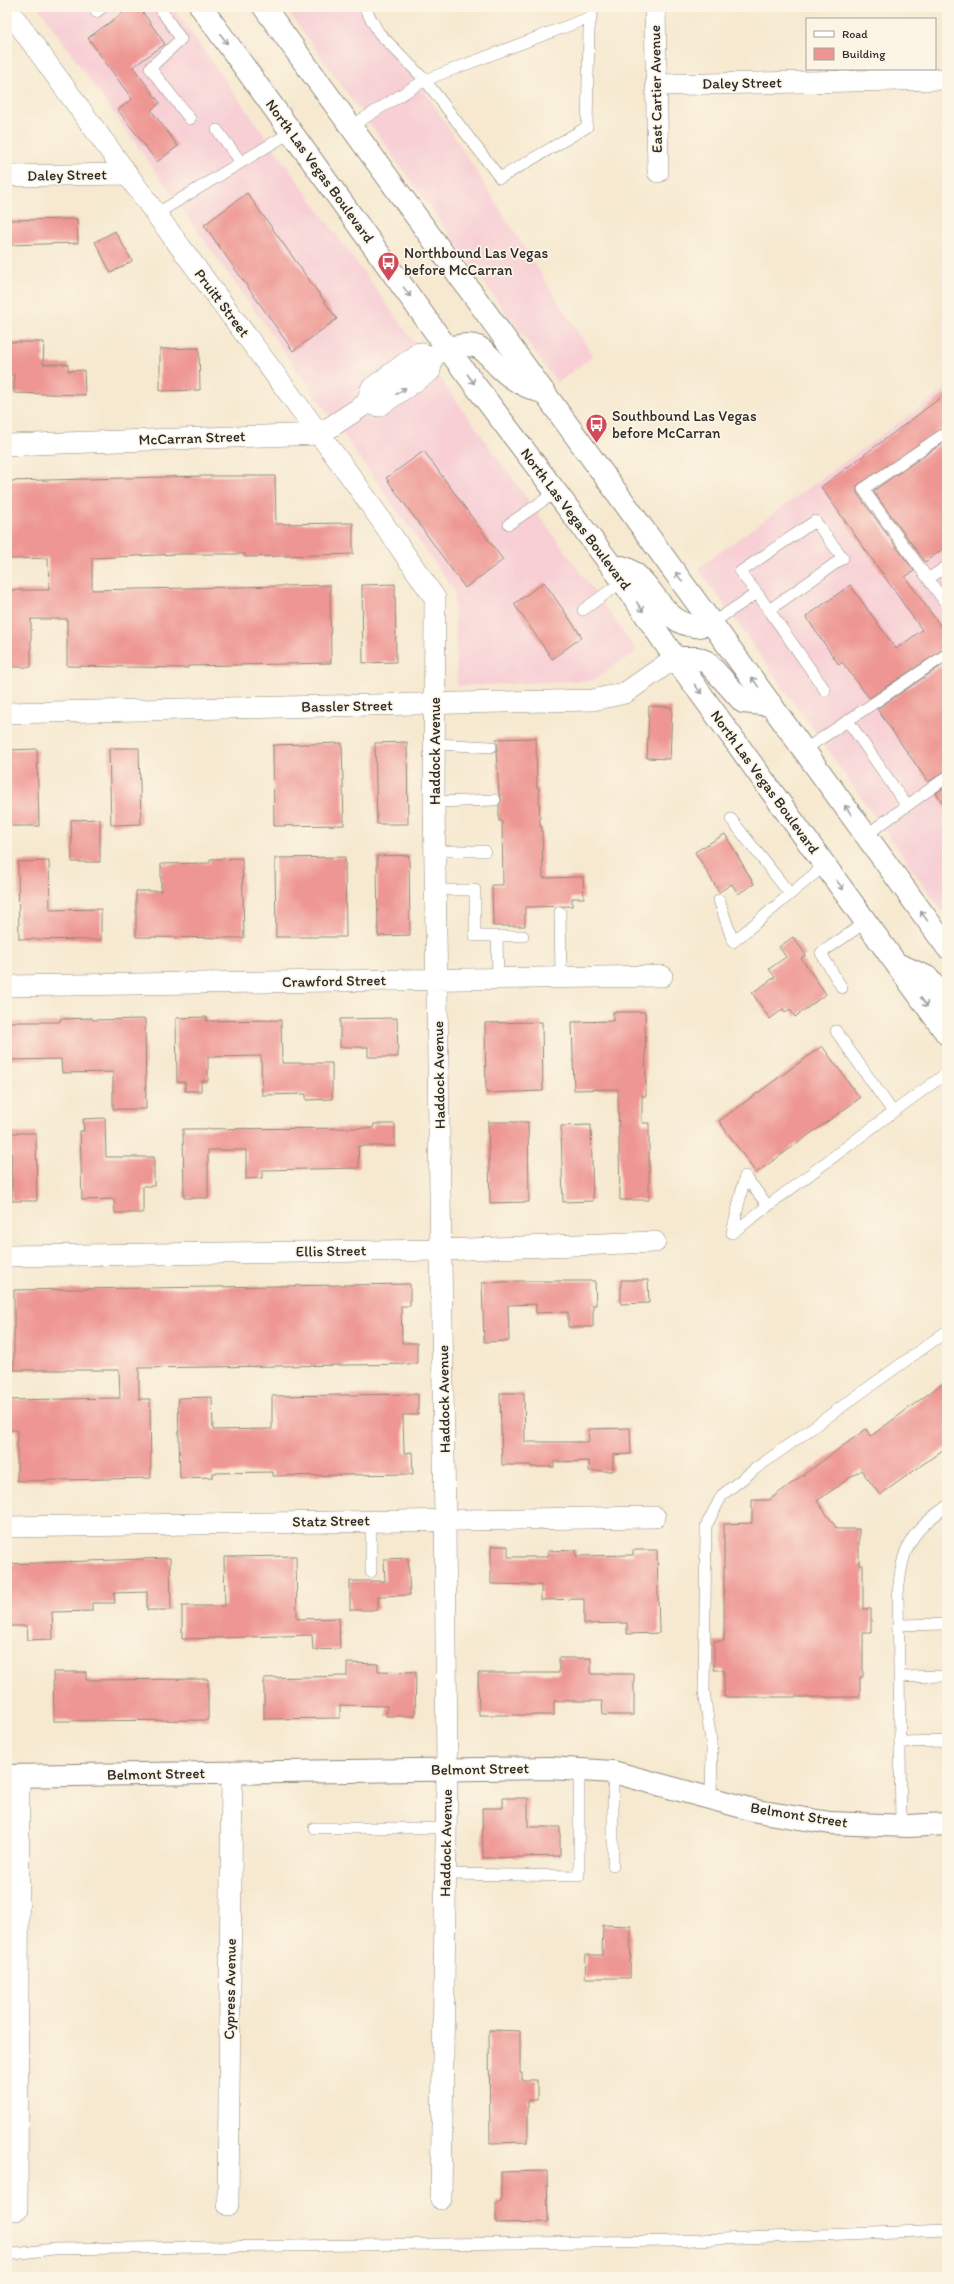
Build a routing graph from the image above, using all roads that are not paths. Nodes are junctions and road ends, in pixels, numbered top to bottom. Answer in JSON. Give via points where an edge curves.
{"nodes":[{"id":1,"x":159,"y":7,"type":"edge"},
{"id":2,"x":201,"y":7,"type":"edge"},
{"id":3,"x":264,"y":7,"type":"edge"},
{"id":4,"x":364,"y":7,"type":"edge"},
{"id":5,"x":655,"y":7,"type":"edge"},
{"id":6,"x":10,"y":9,"type":"edge"},
{"id":7,"x":592,"y":12,"type":"edge"},
{"id":8,"x":947,"y":79,"type":"edge"},
{"id":9,"x":425,"y":80,"type":"junction"},
{"id":10,"x":656,"y":85,"type":"junction"},
{"id":11,"x":190,"y":119,"type":"dead end"},
{"id":12,"x":350,"y":127,"type":"junction"},
{"id":13,"x":217,"y":130,"type":"dead end"},
{"id":14,"x":291,"y":132,"type":"junction"},
{"id":15,"x":242,"y":162,"type":"junction"},
{"id":16,"x":658,"y":172,"type":"dead end"},
{"id":17,"x":126,"y":174,"type":"junction"},
{"id":18,"x":7,"y":176,"type":"edge"},
{"id":19,"x":156,"y":214,"type":"junction"},
{"id":20,"x":440,"y":352,"type":"junction"},
{"id":21,"x":545,"y":393,"type":"junction"},
{"id":22,"x":947,"y":432,"type":"edge"},
{"id":23,"x":320,"y":434,"type":"junction"},
{"id":24,"x":7,"y":445,"type":"edge"},
{"id":25,"x":556,"y":492,"type":"junction"},
{"id":26,"x":508,"y":524,"type":"dead end"},
{"id":27,"x":610,"y":563,"type":"junction"},
{"id":28,"x":947,"y":566,"type":"edge"},
{"id":29,"x":928,"y":579,"type":"junction"},
{"id":30,"x":623,"y":580,"type":"junction"},
{"id":31,"x":757,"y":593,"type":"junction"},
{"id":32,"x":435,"y":598,"type":"joint"},
{"id":33,"x":947,"y":605,"type":"edge"},
{"id":34,"x":583,"y":610,"type":"dead end"},
{"id":35,"x":769,"y":610,"type":"junction"},
{"id":36,"x":712,"y":622,"type":"junction"},
{"id":37,"x":947,"y":654,"type":"edge"},
{"id":38,"x":675,"y":658,"type":"junction"},
{"id":39,"x":825,"y":690,"type":"dead end"},
{"id":40,"x":435,"y":705,"type":"junction"},
{"id":41,"x":772,"y":705,"type":"junction"},
{"id":42,"x":7,"y":713,"type":"edge"},
{"id":43,"x":848,"y":721,"type":"junction"},
{"id":44,"x":436,"y":744,"type":"junction"},
{"id":45,"x":491,"y":747,"type":"dead end"},
{"id":46,"x":804,"y":750,"type":"junction"},
{"id":47,"x":947,"y":777,"type":"edge"},
{"id":48,"x":494,"y":800,"type":"dead end"},
{"id":49,"x":434,"y":802,"type":"junction"},
{"id":50,"x":907,"y":806,"type":"junction"},
{"id":51,"x":731,"y":819,"type":"dead end"},
{"id":52,"x":866,"y":835,"type":"junction"},
{"id":53,"x":485,"y":851,"type":"dead end"},
{"id":54,"x":435,"y":852,"type":"junction"},
{"id":55,"x":825,"y":865,"type":"junction"},
{"id":56,"x":436,"y":890,"type":"junction"},
{"id":57,"x":790,"y":894,"type":"junction"},
{"id":58,"x":719,"y":900,"type":"dead end"},
{"id":59,"x":560,"y":912,"type":"dead end"},
{"id":60,"x":866,"y":922,"type":"junction"},
{"id":61,"x":497,"y":936,"type":"junction"},
{"id":62,"x":523,"y":936,"type":"dead end"},
{"id":63,"x":947,"y":947,"type":"edge"},
{"id":64,"x":896,"y":963,"type":"junction"},
{"id":65,"x":662,"y":976,"type":"dead end"},
{"id":66,"x":561,"y":977,"type":"junction"},
{"id":67,"x":498,"y":978,"type":"junction"},
{"id":68,"x":437,"y":979,"type":"junction"},
{"id":69,"x":7,"y":986,"type":"edge"},
{"id":70,"x":842,"y":988,"type":"dead end"},
{"id":71,"x":947,"y":1001,"type":"edge"},
{"id":72,"x":836,"y":1031,"type":"dead end"},
{"id":73,"x":947,"y":1034,"type":"edge"},
{"id":74,"x":947,"y":1072,"type":"edge"},
{"id":75,"x":893,"y":1112,"type":"junction"},
{"id":76,"x":768,"y":1206,"type":"junction"},
{"id":77,"x":655,"y":1242,"type":"dead end"},
{"id":78,"x":442,"y":1250,"type":"junction"},
{"id":79,"x":7,"y":1256,"type":"edge"},
{"id":80,"x":947,"y":1331,"type":"edge"},
{"id":81,"x":947,"y":1507,"type":"edge"},
{"id":82,"x":655,"y":1517,"type":"dead end"},
{"id":83,"x":445,"y":1520,"type":"junction"},
{"id":84,"x":371,"y":1521,"type":"junction"},
{"id":85,"x":7,"y":1526,"type":"edge"},
{"id":86,"x":371,"y":1572,"type":"dead end"},
{"id":87,"x":947,"y":1624,"type":"edge"},
{"id":88,"x":898,"y":1625,"type":"junction"},
{"id":89,"x":947,"y":1676,"type":"edge"},
{"id":90,"x":899,"y":1678,"type":"junction"},
{"id":91,"x":947,"y":1741,"type":"edge"},
{"id":92,"x":900,"y":1742,"type":"junction"},
{"id":93,"x":446,"y":1770,"type":"junction"},
{"id":94,"x":579,"y":1770,"type":"junction"},
{"id":95,"x":613,"y":1772,"type":"junction"},
{"id":96,"x":232,"y":1773,"type":"junction"},
{"id":97,"x":13,"y":1776,"type":"edge"},
{"id":98,"x":711,"y":1798,"type":"junction"},
{"id":99,"x":947,"y":1824,"type":"edge"},
{"id":100,"x":901,"y":1826,"type":"junction"},
{"id":101,"x":314,"y":1828,"type":"dead end"},
{"id":102,"x":446,"y":1828,"type":"junction"},
{"id":103,"x":613,"y":1865,"type":"dead end"},
{"id":104,"x":445,"y":1874,"type":"junction"},
{"id":105,"x":441,"y":2199,"type":"dead end"},
{"id":106,"x":228,"y":2205,"type":"dead end"},
{"id":107,"x":17,"y":2210,"type":"dead end"},
{"id":108,"x":947,"y":2230,"type":"edge"},
{"id":109,"x":7,"y":2255,"type":"edge"}],
"edges":[{"from":1,"to":11,"type":"lane","via":[[181,39],[150,68]]},
{"from":2,"to":14,"type":"main road","name":"North Las Vegas Boulevard","one_way":true},
{"from":3,"to":12,"type":"main road"},
{"from":4,"to":9,"type":"lane","via":[[379,33]]},
{"from":5,"to":10,"type":"street","name":"East Cartier Avenue"},
{"from":6,"to":17,"type":"street","name":"Pruitt Street"},
{"from":7,"to":9,"type":"lane"},
{"from":7,"to":9,"type":"lane","via":[[589,29],[588,127],[500,178]]},
{"from":8,"to":10,"type":"street","name":"Daley Street"},
{"from":9,"to":12,"type":"lane"},
{"from":10,"to":16,"type":"street","name":"East Cartier Avenue"},
{"from":12,"to":21,"type":"main road"},
{"from":13,"to":15,"type":"lane"},
{"from":14,"to":15,"type":"lane"},
{"from":14,"to":20,"type":"main road","name":"North Las Vegas Boulevard","one_way":true},
{"from":15,"to":19,"type":"lane"},
{"from":17,"to":18,"type":"street","name":"Daley Street"},
{"from":17,"to":19,"type":"street","name":"Pruitt Street"},
{"from":19,"to":23,"type":"street","name":"Pruitt Street"},
{"from":20,"to":21,"type":"main road","via":[[466,345],[477,346],[511,379],[526,388]]},
{"from":20,"to":23,"type":"street","via":[[430,371],[379,406],[367,404]]},
{"from":20,"to":25,"type":"main road","name":"North Las Vegas Boulevard","one_way":true},
{"from":36,"to":21,"type":"main road","one_way":true},
{"from":22,"to":29,"type":"lane","via":[[863,488]]},
{"from":23,"to":24,"type":"street","name":"McCarran Street"},
{"from":23,"to":32,"type":"street","name":"Pruitt Street"},
{"from":25,"to":26,"type":"lane"},
{"from":25,"to":27,"type":"main road","name":"North Las Vegas Boulevard"},
{"from":27,"to":30,"type":"main road","name":"North Las Vegas Boulevard"},
{"from":27,"to":36,"type":"main road","via":[[632,570],[661,605],[681,623],[695,627]]},
{"from":28,"to":29,"type":"lane"},
{"from":29,"to":33,"type":"lane"},
{"from":30,"to":34,"type":"lane"},
{"from":30,"to":38,"type":"main road","name":"North Las Vegas Boulevard","one_way":true},
{"from":31,"to":35,"type":"lane"},
{"from":31,"to":35,"type":"lane","via":[[740,572],[815,521],[843,558]]},
{"from":31,"to":36,"type":"lane"},
{"from":32,"to":40,"type":"street","name":"Haddock Avenue"},
{"from":35,"to":39,"type":"lane"},
{"from":41,"to":36,"type":"main road","one_way":true},
{"from":37,"to":43,"type":"lane"},
{"from":38,"to":40,"type":"street","name":"Bassler Street","via":[[625,693],[593,700]]},
{"from":38,"to":41,"type":"main road","via":[[696,658],[707,662],[743,702]]},
{"from":38,"to":55,"type":"main road","name":"North Las Vegas Boulevard","one_way":true},
{"from":40,"to":42,"type":"street","name":"Bassler Street"},
{"from":40,"to":44,"type":"street","name":"Haddock Avenue"},
{"from":41,"to":46,"type":"main road"},
{"from":43,"to":46,"type":"lane"},
{"from":43,"to":50,"type":"lane"},
{"from":44,"to":45,"type":"lane"},
{"from":44,"to":49,"type":"street","name":"Haddock Avenue"},
{"from":52,"to":46,"type":"main road","one_way":true},
{"from":47,"to":50,"type":"lane"},
{"from":48,"to":49,"type":"lane"},
{"from":49,"to":54,"type":"street","name":"Haddock Avenue"},
{"from":50,"to":52,"type":"lane"},
{"from":51,"to":57,"type":"lane"},
{"from":63,"to":52,"type":"main road","one_way":true},
{"from":53,"to":54,"type":"lane"},
{"from":54,"to":56,"type":"street","name":"Haddock Avenue"},
{"from":55,"to":57,"type":"lane"},
{"from":55,"to":60,"type":"main road","name":"North Las Vegas Boulevard","one_way":true},
{"from":56,"to":61,"type":"lane","via":[[475,890],[474,936]]},
{"from":56,"to":68,"type":"street","name":"Haddock Avenue"},
{"from":57,"to":58,"type":"lane","via":[[733,942]]},
{"from":59,"to":66,"type":"lane"},
{"from":60,"to":64,"type":"main road","name":"North Las Vegas Boulevard"},
{"from":60,"to":70,"type":"lane","via":[[821,953]]},
{"from":61,"to":62,"type":"lane"},
{"from":61,"to":67,"type":"lane"},
{"from":64,"to":71,"type":"main road","via":[[928,977]]},
{"from":64,"to":73,"type":"main road","name":"North Las Vegas Boulevard","one_way":true},
{"from":65,"to":66,"type":"street","name":"Crawford Street"},
{"from":66,"to":67,"type":"street","name":"Crawford Street"},
{"from":67,"to":68,"type":"street","name":"Crawford Street"},
{"from":68,"to":69,"type":"street","name":"Crawford Street"},
{"from":68,"to":78,"type":"street","name":"Haddock Avenue"},
{"from":72,"to":75,"type":"lane"},
{"from":74,"to":75,"type":"lane"},
{"from":75,"to":76,"type":"lane"},
{"from":76,"to":76,"type":"lane","via":[[738,1229],[732,1233],[744,1176]]},
{"from":77,"to":78,"type":"street","name":"Ellis Street"},
{"from":78,"to":79,"type":"street","name":"Ellis Street"},
{"from":78,"to":83,"type":"street","name":"Haddock Avenue"},
{"from":80,"to":98,"type":"lane","via":[[722,1495],[706,1526],[704,1691],[712,1749]]},
{"from":81,"to":88,"type":"lane","via":[[929,1518],[911,1538],[901,1564]]},
{"from":82,"to":83,"type":"street","name":"Statz Street"},
{"from":83,"to":84,"type":"street","name":"Statz Street"},
{"from":83,"to":93,"type":"street","name":"Haddock Avenue"},
{"from":84,"to":85,"type":"street","name":"Statz Street"},
{"from":84,"to":86,"type":"lane"},
{"from":87,"to":88,"type":"lane"},
{"from":88,"to":90,"type":"lane"},
{"from":89,"to":90,"type":"lane"},
{"from":90,"to":92,"type":"lane"},
{"from":91,"to":92,"type":"lane"},
{"from":92,"to":100,"type":"lane"},
{"from":93,"to":94,"type":"main road","name":"Belmont Street"},
{"from":93,"to":96,"type":"main road","name":"Belmont Street"},
{"from":93,"to":102,"type":"street","name":"Haddock Avenue"},
{"from":94,"to":95,"type":"main road","name":"Belmont Street"},
{"from":94,"to":104,"type":"lane","via":[[579,1876]]},
{"from":95,"to":98,"type":"main road","name":"Belmont Street"},
{"from":95,"to":103,"type":"lane"},
{"from":96,"to":97,"type":"main road","name":"Belmont Street"},
{"from":96,"to":106,"type":"street","name":"Cypress Avenue"},
{"from":97,"to":107,"type":"street"},
{"from":98,"to":100,"type":"main road","name":"Belmont Street","via":[[757,1811],[830,1823]]},
{"from":99,"to":100,"type":"main road","name":"Belmont Street"},
{"from":101,"to":102,"type":"lane"},
{"from":102,"to":104,"type":"street","name":"Haddock Avenue"},
{"from":104,"to":105,"type":"street","name":"Haddock Avenue"},
{"from":108,"to":109,"type":"lane","via":[[671,2241],[53,2249]]}]}
